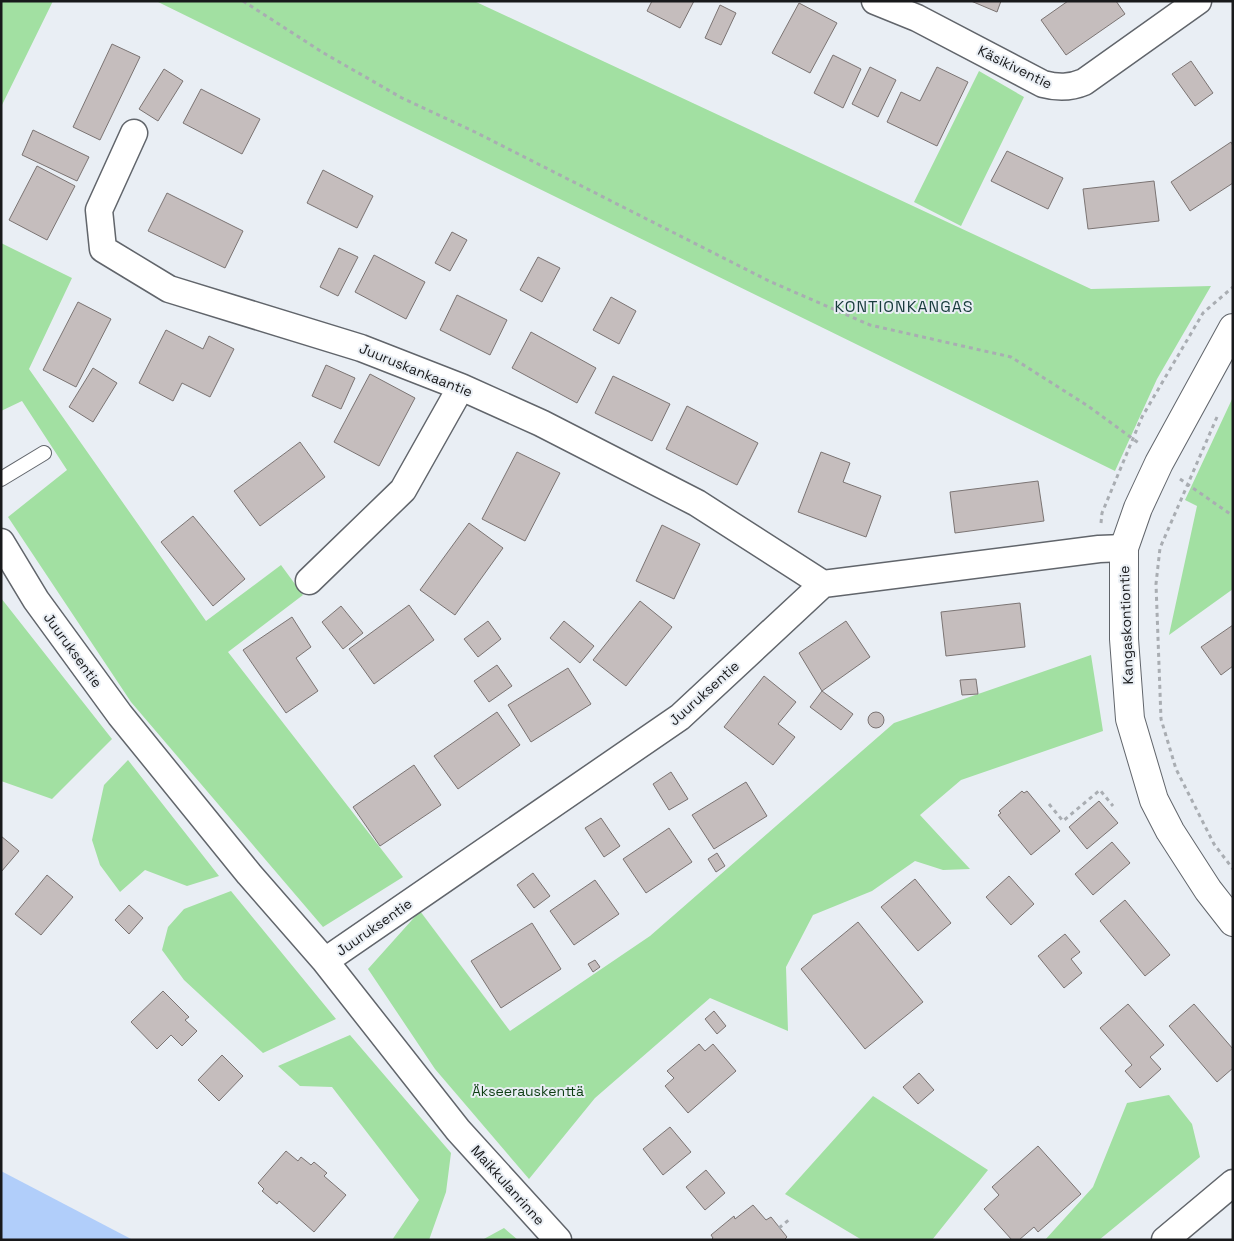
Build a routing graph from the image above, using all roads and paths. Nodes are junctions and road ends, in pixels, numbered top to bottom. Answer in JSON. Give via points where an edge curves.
{"nodes":[{"id":1,"x":243,"y":1,"type":"edge"},
{"id":2,"x":875,"y":1,"type":"edge"},
{"id":3,"x":1198,"y":1,"type":"edge"},
{"id":4,"x":134,"y":134,"type":"dead end"},
{"id":5,"x":1233,"y":328,"type":"edge"},
{"id":6,"x":461,"y":387,"type":"junction"},
{"id":7,"x":1219,"y":411,"type":"dead end"},
{"id":8,"x":44,"y":453,"type":"dead end"},
{"id":9,"x":1159,"y":463,"type":"junction"},
{"id":10,"x":1,"y":479,"type":"edge"},
{"id":11,"x":1186,"y":485,"type":"junction"},
{"id":12,"x":1233,"y":516,"type":"edge"},
{"id":13,"x":1124,"y":548,"type":"junction"},
{"id":14,"x":4,"y":555,"type":"edge"},
{"id":15,"x":310,"y":580,"type":"dead end"},
{"id":16,"x":823,"y":584,"type":"junction"},
{"id":17,"x":1049,"y":804,"type":"dead end"},
{"id":18,"x":1113,"y":806,"type":"dead end"},
{"id":19,"x":1233,"y":869,"type":"edge"},
{"id":20,"x":1233,"y":922,"type":"edge"},
{"id":21,"x":325,"y":961,"type":"junction"},
{"id":22,"x":458,"y":1130,"type":"joint"},
{"id":23,"x":1233,"y":1182,"type":"edge"},
{"id":24,"x":790,"y":1219,"type":"dead end"},
{"id":25,"x":779,"y":1228,"type":"dead end"},
{"id":26,"x":558,"y":1240,"type":"edge"},
{"id":27,"x":1165,"y":1240,"type":"edge"}],
"edges":[{"from":1,"to":9,"type":"path","via":[[402,98],[769,281],[870,325],[1011,356],[1134,437]]},
{"from":2,"to":3,"type":"street","name":"Käsikiventie","via":[[917,18],[1043,84],[1057,88],[1084,82]]},
{"from":4,"to":6,"type":"street","name":"Juuruskankaantie","via":[[99,210],[103,249],[169,289],[361,348]]},
{"from":5,"to":9,"type":"street","name":"Kangaskontiontie"},
{"from":6,"to":15,"type":"street","via":[[403,490]]},
{"from":6,"to":16,"type":"street","name":"Juuruskankaantie","via":[[541,423],[696,503]]},
{"from":7,"to":11,"type":"path"},
{"from":8,"to":10,"type":"lane"},
{"from":9,"to":11,"type":"path"},
{"from":9,"to":13,"type":"street","name":"Kangaskontiontie"},
{"from":11,"to":12,"type":"path"},
{"from":11,"to":19,"type":"path","via":[[1160,548],[1156,584],[1161,718],[1176,769],[1214,844]]},
{"from":13,"to":16,"type":"street"},
{"from":13,"to":20,"type":"street","name":"Kangaskontiontie","via":[[1124,639],[1130,719],[1150,788],[1170,831]]},
{"from":14,"to":21,"type":"street","name":"Juuruksentie","via":[[120,715],[249,874]]},
{"from":16,"to":21,"type":"street","name":"Juuruksentie","via":[[680,717]]},
{"from":17,"to":18,"type":"path","via":[[1063,821],[1100,790]]},
{"from":21,"to":22,"type":"street","name":"Juuruksentie"},
{"from":22,"to":26,"type":"street","name":"Maikkulanrinne"},
{"from":23,"to":27,"type":"street"},
{"from":24,"to":25,"type":"path"}]}
